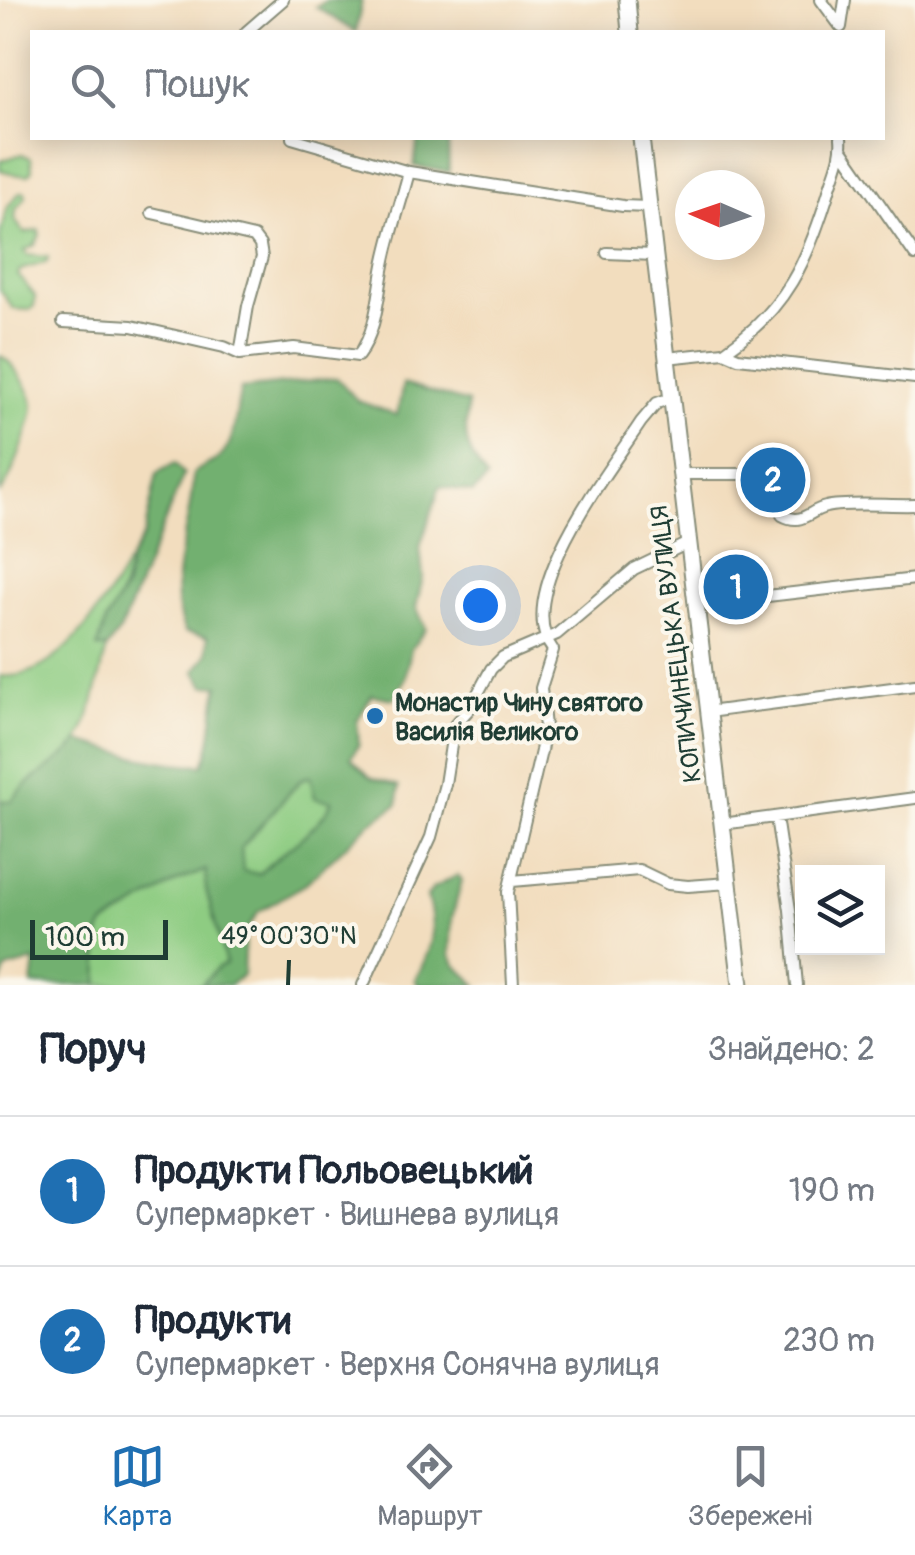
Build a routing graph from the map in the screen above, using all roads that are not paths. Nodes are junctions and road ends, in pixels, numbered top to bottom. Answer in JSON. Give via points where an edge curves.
{"nodes":[{"id":1,"x":283,"y":0,"type":"edge"},
{"id":2,"x":627,"y":0,"type":"edge"},
{"id":3,"x":821,"y":0,"type":"edge"},
{"id":4,"x":845,"y":0,"type":"edge"},
{"id":5,"x":248,"y":30,"type":"edge"},
{"id":6,"x":630,"y":30,"type":"edge"},
{"id":7,"x":840,"y":30,"type":"edge"},
{"id":8,"x":299,"y":140,"type":"edge"},
{"id":9,"x":641,"y":140,"type":"edge"},
{"id":10,"x":842,"y":140,"type":"edge"},
{"id":11,"x":842,"y":151,"type":"junction"},
{"id":12,"x":409,"y":172,"type":"junction"},
{"id":13,"x":648,"y":208,"type":"junction"},
{"id":14,"x":152,"y":212,"type":"dead end"},
{"id":15,"x":607,"y":252,"type":"dead end"},
{"id":16,"x":654,"y":255,"type":"junction"},
{"id":17,"x":915,"y":255,"type":"edge"},
{"id":18,"x":63,"y":322,"type":"dead end"},
{"id":19,"x":724,"y":352,"type":"junction"},
{"id":20,"x":240,"y":354,"type":"junction"},
{"id":21,"x":666,"y":358,"type":"junction"},
{"id":22,"x":915,"y":378,"type":"edge"},
{"id":23,"x":671,"y":398,"type":"junction"},
{"id":24,"x":680,"y":474,"type":"junction"},
{"id":25,"x":915,"y":505,"type":"edge"},
{"id":26,"x":688,"y":543,"type":"junction"},
{"id":27,"x":915,"y":579,"type":"edge"},
{"id":28,"x":750,"y":598,"type":"dead end"},
{"id":29,"x":543,"y":638,"type":"junction"},
{"id":30,"x":915,"y":685,"type":"edge"},
{"id":31,"x":708,"y":712,"type":"junction"},
{"id":32,"x":915,"y":798,"type":"edge"},
{"id":33,"x":776,"y":817,"type":"junction"},
{"id":34,"x":722,"y":824,"type":"junction"},
{"id":35,"x":512,"y":881,"type":"junction"},
{"id":36,"x":729,"y":883,"type":"junction"},
{"id":37,"x":363,"y":985,"type":"edge"},
{"id":38,"x":513,"y":985,"type":"edge"},
{"id":39,"x":742,"y":985,"type":"edge"},
{"id":40,"x":797,"y":985,"type":"edge"}],
"edges":[{"from":1,"to":5,"type":"street"},
{"from":2,"to":6,"type":"main road"},
{"from":3,"to":7,"type":"street"},
{"from":4,"to":7,"type":"street"},
{"from":8,"to":12,"type":"street"},
{"from":9,"to":13,"type":"main road","name":"КОПИЧИНЕЦЬКА ВУЛИЦЯ"},
{"from":10,"to":11,"type":"street"},
{"from":11,"to":17,"type":"street"},
{"from":11,"to":19,"type":"street","via":[[794,280],[761,324]]},
{"from":12,"to":13,"type":"street"},
{"from":12,"to":20,"type":"street","via":[[371,329],[358,356],[294,348]]},
{"from":13,"to":16,"type":"main road","name":"КОПИЧИНЕЦЬКА ВУЛИЦЯ"},
{"from":14,"to":20,"type":"street","via":[[254,237],[260,245]]},
{"from":15,"to":16,"type":"street"},
{"from":16,"to":21,"type":"main road","name":"КОПИЧИНЕЦЬКА ВУЛИЦЯ"},
{"from":18,"to":20,"type":"street","via":[[132,326]]},
{"from":19,"to":21,"type":"street"},
{"from":19,"to":22,"type":"street"},
{"from":21,"to":23,"type":"main road","name":"КОПИЧИНЕЦЬКА ВУЛИЦЯ"},
{"from":23,"to":24,"type":"main road","name":"КОПИЧИНЕЦЬКА ВУЛИЦЯ"},
{"from":23,"to":29,"type":"street","via":[[641,422],[556,557],[542,595]]},
{"from":24,"to":25,"type":"street","via":[[760,474],[774,488],[782,515],[794,520],[824,507]]},
{"from":24,"to":26,"type":"main road","name":"КОПИЧИНЕЦЬКА ВУЛИЦЯ"},
{"from":26,"to":29,"type":"street","via":[[634,569],[557,634]]},
{"from":26,"to":31,"type":"main road","name":"КОПИЧИНЕЦЬКА ВУЛИЦЯ"},
{"from":27,"to":28,"type":"street"},
{"from":29,"to":35,"type":"street","via":[[552,650],[542,688],[545,726]]},
{"from":29,"to":37,"type":"street","via":[[491,669],[454,726],[431,837]]},
{"from":30,"to":31,"type":"street"},
{"from":31,"to":34,"type":"main road","name":"КОПИЧИНЕЦЬКА ВУЛИЦЯ"},
{"from":32,"to":33,"type":"street"},
{"from":33,"to":34,"type":"street"},
{"from":33,"to":40,"type":"street"},
{"from":34,"to":36,"type":"main road","name":"КОПИЧИНЕЦЬКА ВУЛИЦЯ"},
{"from":35,"to":36,"type":"street","via":[[639,870],[668,884]]},
{"from":35,"to":38,"type":"street","via":[[507,904]]},
{"from":36,"to":39,"type":"main road","name":"КОПИЧИНЕЦЬКА ВУЛИЦЯ"}]}
